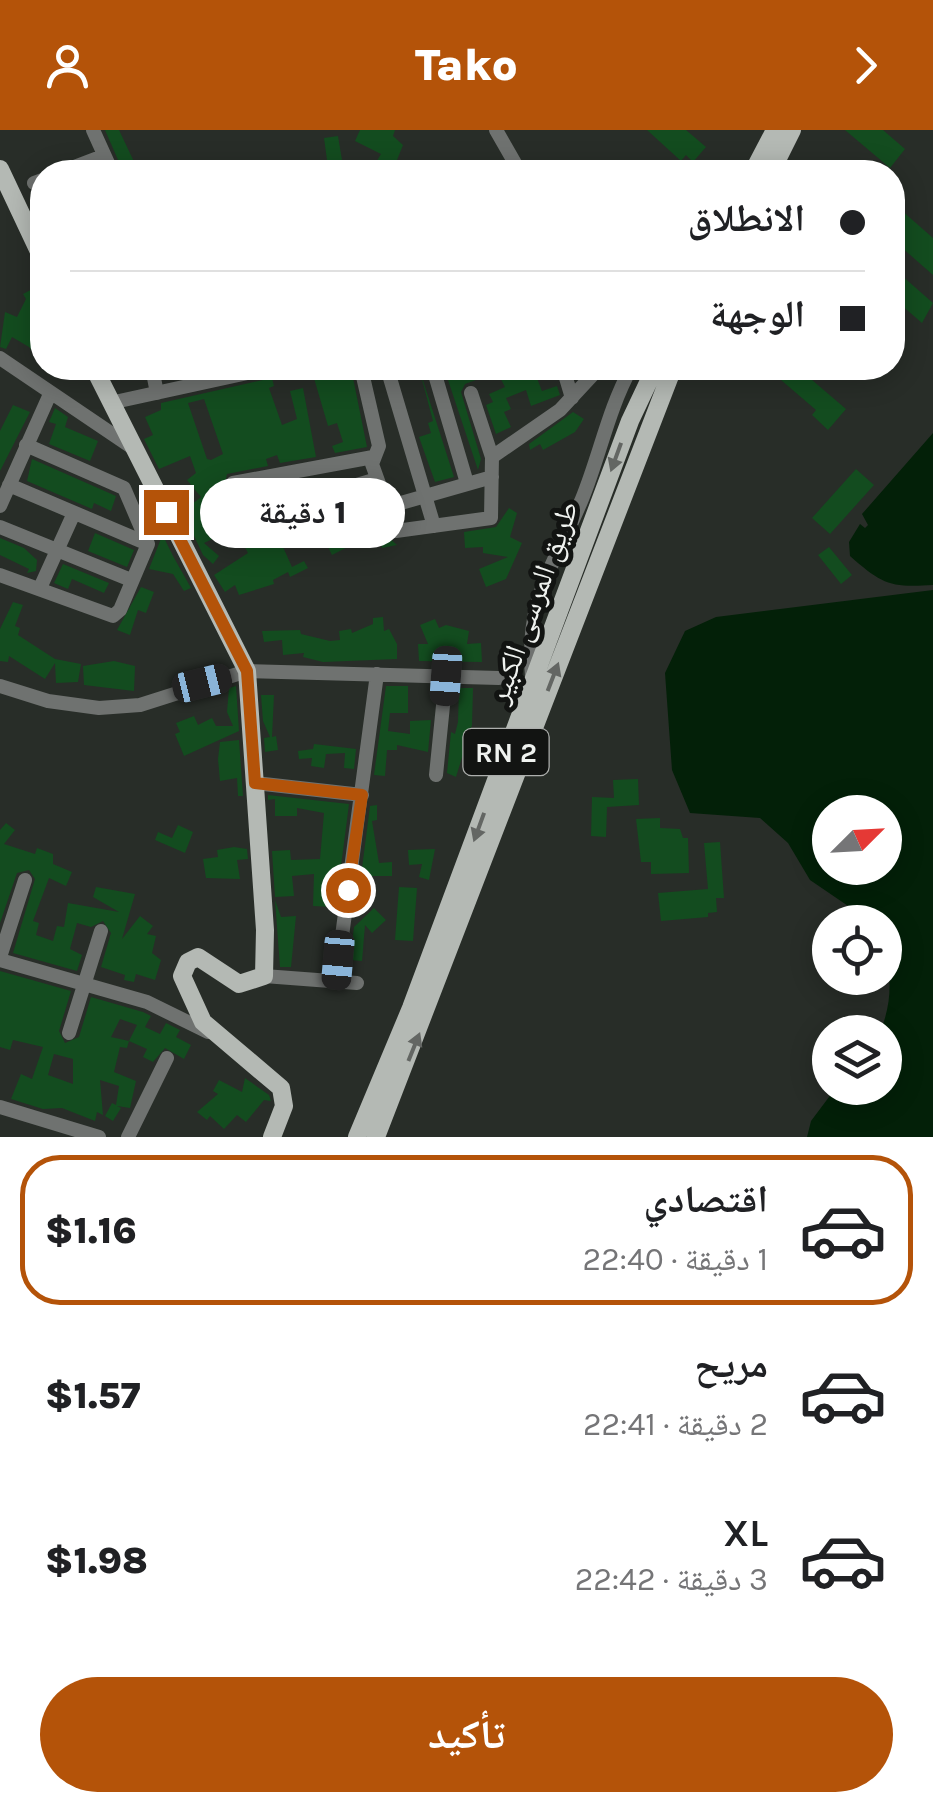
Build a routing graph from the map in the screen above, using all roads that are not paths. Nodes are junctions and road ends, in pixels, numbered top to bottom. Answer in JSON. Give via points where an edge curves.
{"nodes":[{"id":1,"x":93,"y":130,"type":"edge"},
{"id":2,"x":496,"y":130,"type":"edge"},
{"id":3,"x":775,"y":130,"type":"edge"},
{"id":4,"x":792,"y":130,"type":"edge"},
{"id":5,"x":103,"y":156,"type":"junction"},
{"id":6,"x":92,"y":160,"type":"edge"},
{"id":7,"x":105,"y":160,"type":"edge"},
{"id":8,"x":513,"y":160,"type":"edge"},
{"id":9,"x":759,"y":160,"type":"edge"},
{"id":10,"x":777,"y":160,"type":"edge"},
{"id":11,"x":0,"y":170,"type":"edge"},
{"id":12,"x":5,"y":197,"type":"edge"},
{"id":13,"x":30,"y":238,"type":"edge"},
{"id":14,"x":0,"y":358,"type":"edge"},
{"id":15,"x":30,"y":380,"type":"edge"},
{"id":16,"x":31,"y":380,"type":"edge"},
{"id":17,"x":99,"y":380,"type":"edge"},
{"id":18,"x":154,"y":380,"type":"edge"},
{"id":19,"x":199,"y":380,"type":"edge"},
{"id":20,"x":209,"y":380,"type":"edge"},
{"id":21,"x":364,"y":380,"type":"edge"},
{"id":22,"x":391,"y":380,"type":"edge"},
{"id":23,"x":437,"y":380,"type":"edge"},
{"id":24,"x":567,"y":380,"type":"edge"},
{"id":25,"x":588,"y":380,"type":"edge"},
{"id":26,"x":625,"y":380,"type":"edge"},
{"id":27,"x":649,"y":380,"type":"edge"},
{"id":28,"x":667,"y":380,"type":"edge"},
{"id":29,"x":200,"y":383,"type":"junction"},
{"id":30,"x":157,"y":393,"type":"junction"},
{"id":31,"x":471,"y":393,"type":"dead end"},
{"id":32,"x":50,"y":394,"type":"junction"},
{"id":33,"x":572,"y":398,"type":"junction"},
{"id":34,"x":110,"y":403,"type":"junction"},
{"id":35,"x":26,"y":446,"type":"junction"},
{"id":36,"x":130,"y":446,"type":"junction"},
{"id":37,"x":492,"y":456,"type":"junction"},
{"id":38,"x":373,"y":457,"type":"junction"},
{"id":39,"x":492,"y":477,"type":"junction"},
{"id":40,"x":377,"y":479,"type":"junction"},
{"id":41,"x":468,"y":482,"type":"junction"},
{"id":42,"x":232,"y":483,"type":"dead end"},
{"id":43,"x":9,"y":485,"type":"junction"},
{"id":44,"x":425,"y":494,"type":"junction"},
{"id":45,"x":0,"y":506,"type":"edge"},
{"id":46,"x":386,"y":507,"type":"junction"},
{"id":47,"x":278,"y":508,"type":"dead end"},
{"id":48,"x":74,"y":513,"type":"junction"},
{"id":49,"x":434,"y":526,"type":"junction"},
{"id":50,"x":0,"y":527,"type":"edge"},
{"id":51,"x":148,"y":544,"type":"junction"},
{"id":52,"x":56,"y":550,"type":"junction"},
{"id":53,"x":0,"y":574,"type":"edge"},
{"id":54,"x":132,"y":580,"type":"junction"},
{"id":55,"x":40,"y":588,"type":"junction"},
{"id":56,"x":247,"y":671,"type":"junction"},
{"id":57,"x":377,"y":674,"type":"junction"},
{"id":58,"x":446,"y":676,"type":"junction"},
{"id":59,"x":500,"y":678,"type":"dead end"},
{"id":60,"x":532,"y":679,"type":"junction"},
{"id":61,"x":0,"y":686,"type":"edge"},
{"id":62,"x":436,"y":775,"type":"dead end"},
{"id":63,"x":255,"y":783,"type":"junction"},
{"id":64,"x":362,"y":795,"type":"junction"},
{"id":65,"x":25,"y":880,"type":"dead end"},
{"id":66,"x":101,"y":931,"type":"dead end"},
{"id":67,"x":0,"y":958,"type":"edge"},
{"id":68,"x":264,"y":976,"type":"junction"},
{"id":69,"x":336,"y":981,"type":"junction"},
{"id":70,"x":357,"y":983,"type":"dead end"},
{"id":71,"x":84,"y":986,"type":"junction"},
{"id":72,"x":68,"y":1033,"type":"dead end"},
{"id":73,"x":218,"y":1037,"type":"junction"},
{"id":74,"x":167,"y":1058,"type":"dead end"},
{"id":75,"x":0,"y":1106,"type":"edge"},
{"id":76,"x":100,"y":1137,"type":"edge"},
{"id":77,"x":128,"y":1137,"type":"edge"},
{"id":78,"x":272,"y":1137,"type":"edge"},
{"id":79,"x":358,"y":1137,"type":"edge"},
{"id":80,"x":376,"y":1137,"type":"edge"}],
"edges":[{"from":1,"to":5,"type":"street"},
{"from":2,"to":8,"type":"street"},
{"from":3,"to":9,"type":"main road"},
{"from":4,"to":10,"type":"main road"},
{"from":5,"to":6,"type":"street"},
{"from":5,"to":7,"type":"street"},
{"from":11,"to":12,"type":"main road"},
{"from":12,"to":13,"type":"main road"},
{"from":14,"to":15,"type":"street"},
{"from":16,"to":32,"type":"street"},
{"from":17,"to":34,"type":"main road"},
{"from":18,"to":30,"type":"street"},
{"from":19,"to":29,"type":"street"},
{"from":20,"to":29,"type":"street"},
{"from":21,"to":38,"type":"street","via":[[379,446]]},
{"from":22,"to":44,"type":"street"},
{"from":23,"to":41,"type":"street"},
{"from":24,"to":33,"type":"street"},
{"from":25,"to":33,"type":"street"},
{"from":26,"to":60,"type":"street","via":[[580,504],[547,569],[530,630]]},
{"from":27,"to":60,"type":"main road","name":"طريق المرسى الكبير","number":"RN 2","one_way":true},
{"from":80,"to":28,"type":"main road","name":"طريق المرسى الكبير","number":"RN 2","one_way":true},
{"from":29,"to":30,"type":"street"},
{"from":30,"to":34,"type":"street"},
{"from":31,"to":37,"type":"street"},
{"from":32,"to":35,"type":"street"},
{"from":32,"to":36,"type":"street"},
{"from":33,"to":37,"type":"street"},
{"from":34,"to":36,"type":"main road"},
{"from":35,"to":43,"type":"street"},
{"from":35,"to":51,"type":"street","via":[[124,488]]},
{"from":36,"to":56,"type":"main road"},
{"from":37,"to":39,"type":"street"},
{"from":38,"to":40,"type":"street"},
{"from":38,"to":42,"type":"street"},
{"from":39,"to":41,"type":"street"},
{"from":39,"to":49,"type":"street","via":[[491,518]]},
{"from":40,"to":46,"type":"street"},
{"from":40,"to":47,"type":"street"},
{"from":41,"to":44,"type":"street"},
{"from":43,"to":45,"type":"street"},
{"from":43,"to":48,"type":"street"},
{"from":44,"to":46,"type":"street"},
{"from":44,"to":49,"type":"street"},
{"from":46,"to":49,"type":"street","via":[[395,530]]},
{"from":48,"to":51,"type":"street"},
{"from":48,"to":52,"type":"street"},
{"from":50,"to":52,"type":"street"},
{"from":51,"to":54,"type":"street"},
{"from":52,"to":54,"type":"street"},
{"from":52,"to":55,"type":"street"},
{"from":53,"to":55,"type":"street"},
{"from":54,"to":55,"type":"street","via":[[113,616]]},
{"from":56,"to":57,"type":"street"},
{"from":56,"to":61,"type":"street","via":[[118,708],[48,701]]},
{"from":56,"to":63,"type":"main road"},
{"from":57,"to":58,"type":"street"},
{"from":57,"to":64,"type":"street"},
{"from":58,"to":59,"type":"street"},
{"from":58,"to":62,"type":"street"},
{"from":60,"to":79,"type":"main road","name":"طريق المرسى الكبير","number":"RN 2","one_way":true},
{"from":63,"to":64,"type":"street"},
{"from":63,"to":68,"type":"main road"},
{"from":64,"to":69,"type":"street"},
{"from":65,"to":67,"type":"street"},
{"from":66,"to":71,"type":"street"},
{"from":67,"to":71,"type":"street"},
{"from":68,"to":69,"type":"street"},
{"from":68,"to":73,"type":"main road","via":[[239,984],[204,958],[188,962],[182,976],[190,1001]]},
{"from":69,"to":70,"type":"street"},
{"from":71,"to":72,"type":"street"},
{"from":71,"to":73,"type":"street","via":[[147,1002]]},
{"from":73,"to":78,"type":"main road","via":[[282,1088],[284,1106]]},
{"from":74,"to":77,"type":"street"},
{"from":75,"to":76,"type":"street"}]}
